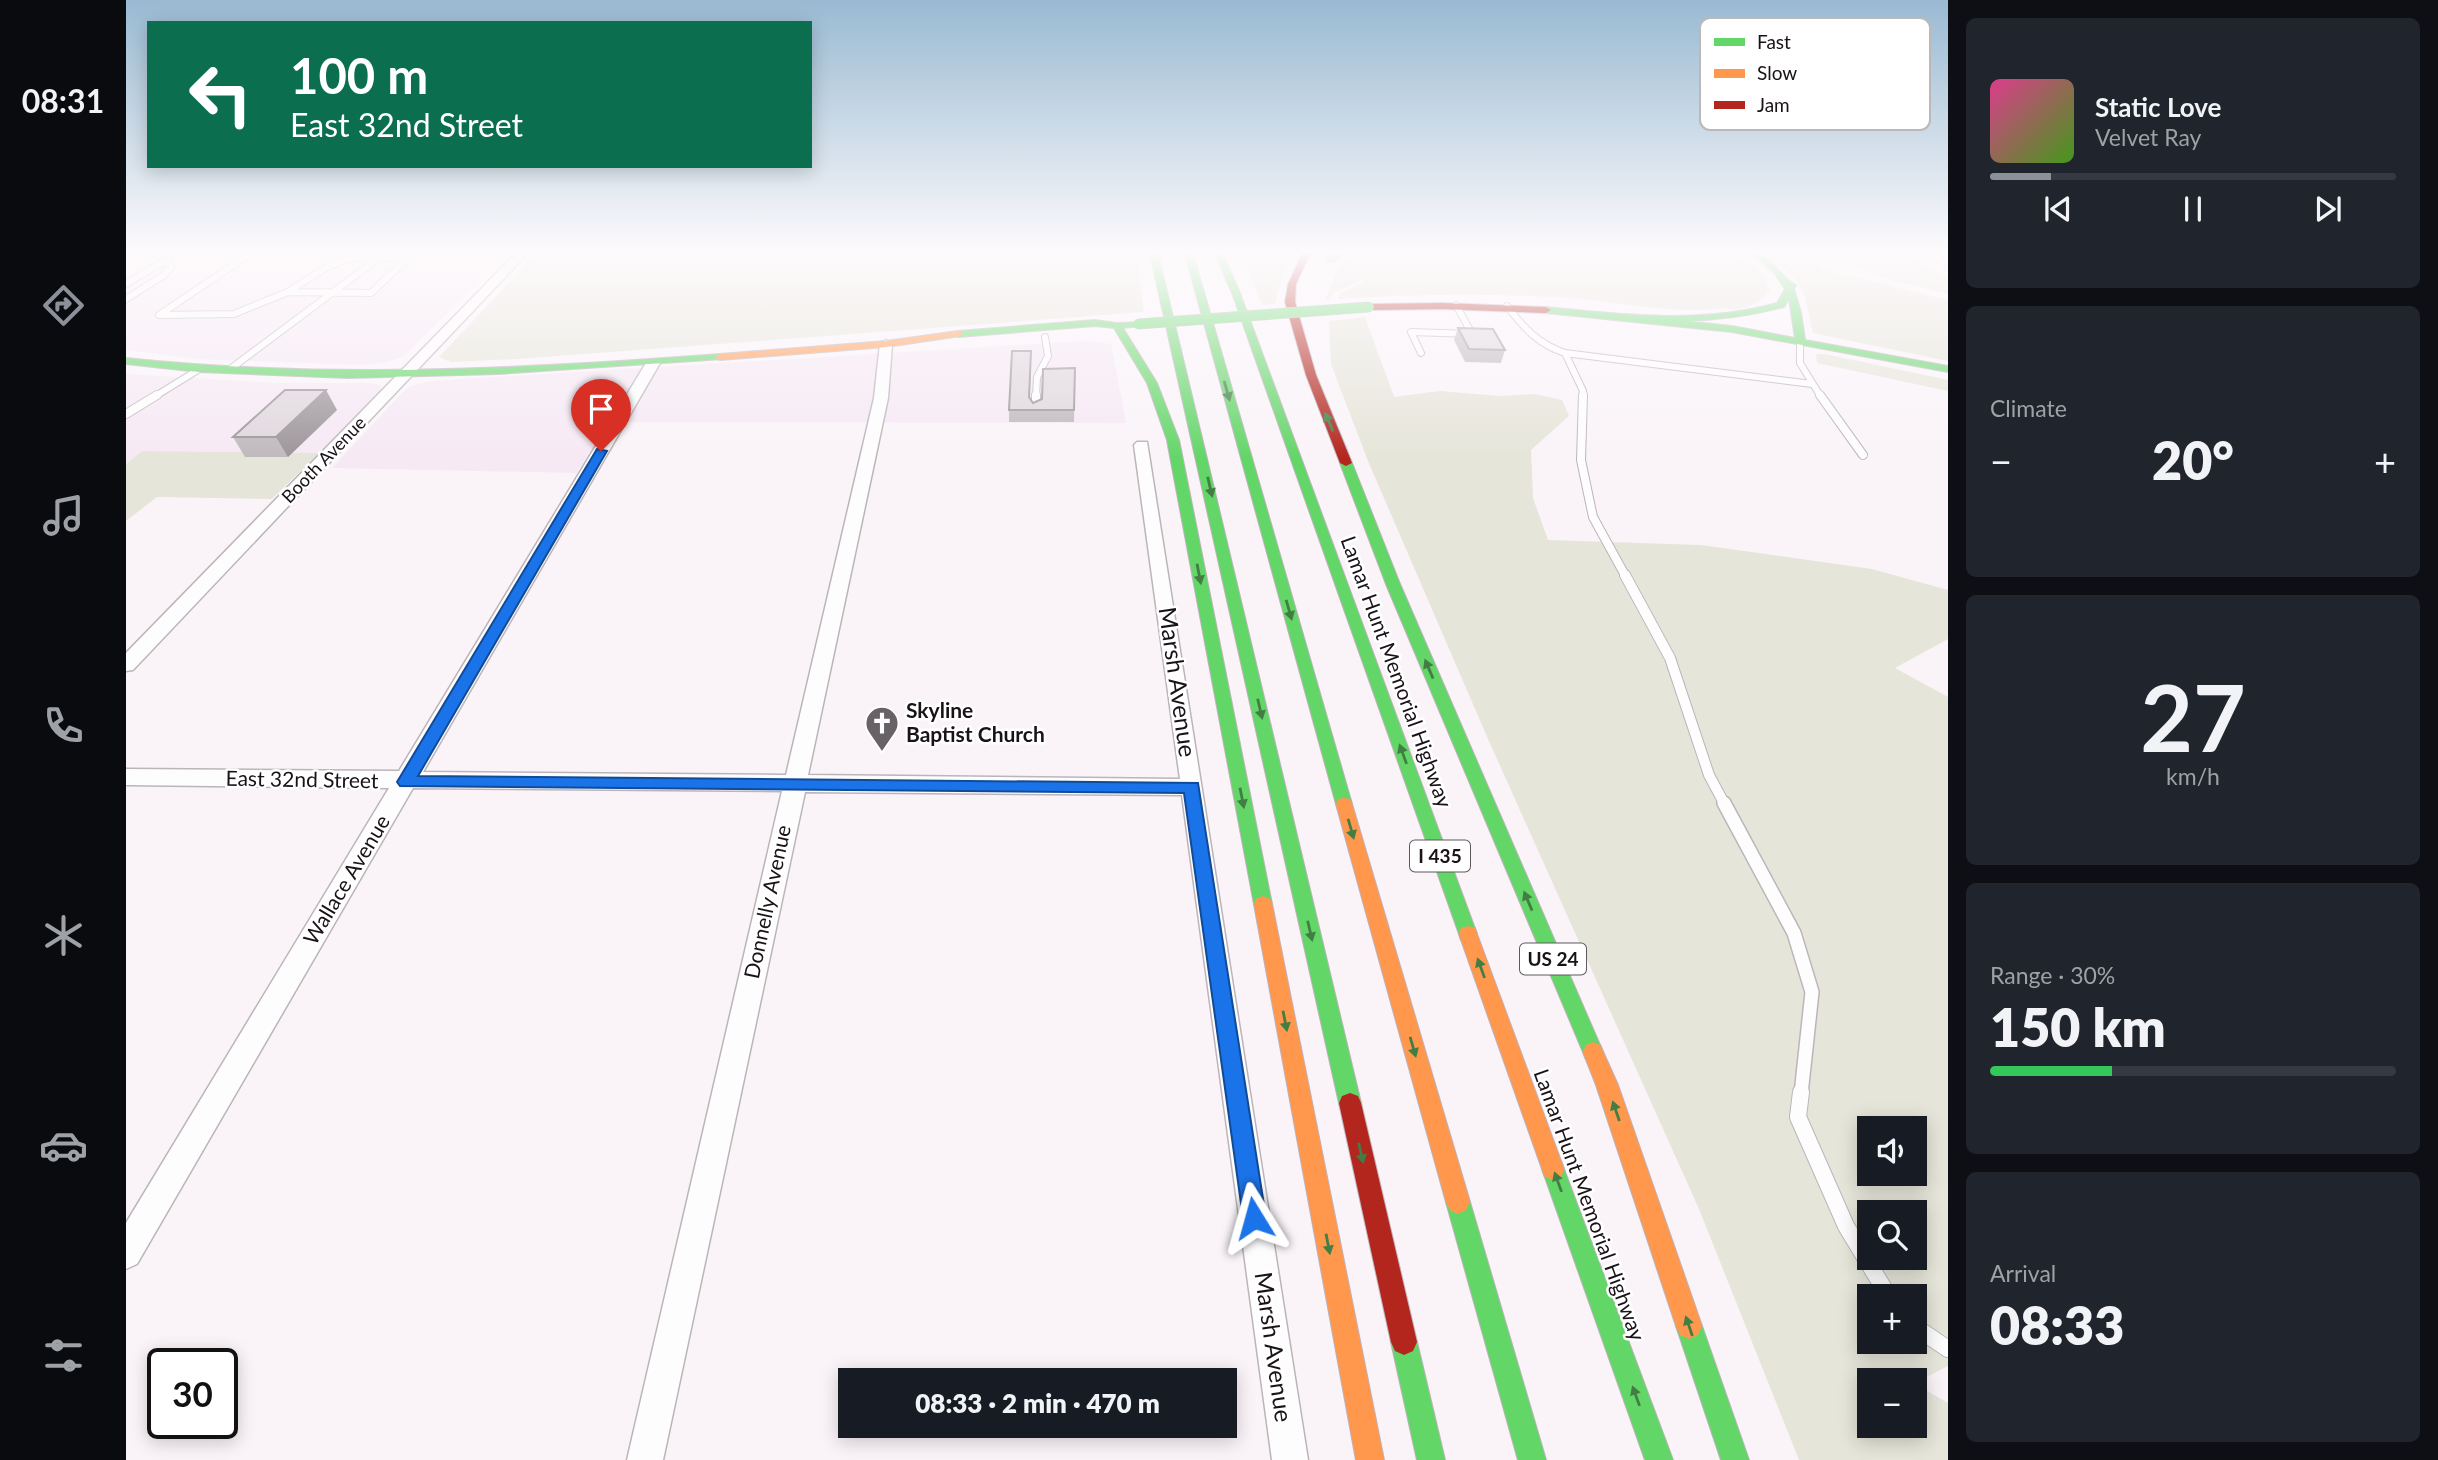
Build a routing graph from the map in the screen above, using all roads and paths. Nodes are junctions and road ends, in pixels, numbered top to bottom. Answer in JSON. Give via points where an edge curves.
{"nodes":[{"id":1,"x":295,"y":322,"type":"edge"},
{"id":2,"x":457,"y":322,"type":"edge"},
{"id":3,"x":1164,"y":322,"type":"edge"},
{"id":4,"x":1170,"y":322,"type":"edge"},
{"id":5,"x":1208,"y":322,"type":"edge"},
{"id":6,"x":1247,"y":322,"type":"edge"},
{"id":7,"x":1296,"y":322,"type":"edge"},
{"id":8,"x":1304,"y":322,"type":"edge"},
{"id":9,"x":1465,"y":322,"type":"edge"},
{"id":10,"x":1520,"y":322,"type":"edge"},
{"id":11,"x":1678,"y":322,"type":"edge"},
{"id":12,"x":1799,"y":322,"type":"edge"},
{"id":13,"x":1117,"y":326,"type":"junction"},
{"id":14,"x":1045,"y":337,"type":"junction"},
{"id":15,"x":1800,"y":340,"type":"junction"},
{"id":16,"x":886,"y":344,"type":"junction"},
{"id":17,"x":1421,"y":353,"type":"dead end"},
{"id":18,"x":1565,"y":353,"type":"junction"},
{"id":19,"x":126,"y":361,"type":"edge"},
{"id":20,"x":653,"y":363,"type":"junction"},
{"id":21,"x":202,"y":368,"type":"junction"},
{"id":22,"x":1948,"y":369,"type":"edge"},
{"id":23,"x":229,"y":370,"type":"junction"},
{"id":24,"x":408,"y":373,"type":"junction"},
{"id":25,"x":1311,"y":375,"type":"junction"},
{"id":26,"x":1812,"y":384,"type":"junction"},
{"id":27,"x":1036,"y":408,"type":"edge"},
{"id":28,"x":126,"y":414,"type":"edge"},
{"id":29,"x":1142,"y":445,"type":"dead end"},
{"id":30,"x":1863,"y":455,"type":"dead end"},
{"id":31,"x":128,"y":662,"type":"edge"},
{"id":32,"x":126,"y":778,"type":"edge"},
{"id":33,"x":406,"y":782,"type":"junction"},
{"id":34,"x":794,"y":785,"type":"junction"},
{"id":35,"x":1192,"y":787,"type":"junction"},
{"id":36,"x":126,"y":1253,"type":"edge"},
{"id":37,"x":1881,"y":1284,"type":"edge"},
{"id":38,"x":1927,"y":1335,"type":"edge"},
{"id":39,"x":1948,"y":1349,"type":"edge"},
{"id":40,"x":645,"y":1460,"type":"edge"},
{"id":41,"x":1290,"y":1460,"type":"edge"},
{"id":42,"x":1370,"y":1460,"type":"edge"},
{"id":43,"x":1430,"y":1460,"type":"edge"},
{"id":44,"x":1532,"y":1460,"type":"edge"},
{"id":45,"x":1659,"y":1460,"type":"edge"},
{"id":46,"x":1735,"y":1460,"type":"edge"}],
"edges":[{"from":1,"to":23,"type":"lane"},
{"from":2,"to":24,"type":"street","name":"Booth Avenue"},
{"from":3,"to":13,"type":"main road","bridge":true},
{"from":4,"to":43,"type":"main road","one_way":true},
{"from":5,"to":44,"type":"main road","one_way":true},
{"from":45,"to":6,"type":"main road","name":"Lamar Hunt Memorial Highway","number":"I 435","one_way":true},
{"from":7,"to":25,"type":"main road"},
{"from":8,"to":25,"type":"main road","number":"US 24"},
{"from":9,"to":17,"type":"lane","via":[[1472,334],[1411,332]]},
{"from":10,"to":18,"type":"lane","via":[[1534,340]]},
{"from":11,"to":15,"type":"main road"},
{"from":12,"to":15,"type":"main road"},
{"from":13,"to":14,"type":"main road","via":[[1104,333]]},
{"from":13,"to":16,"type":"main road","via":[[1095,323],[929,335]]},
{"from":13,"to":42,"type":"main road","one_way":true,"via":[[1152,383],[1173,440]]},
{"from":14,"to":16,"type":"main road"},
{"from":14,"to":27,"type":"lane","via":[[1048,356],[1037,377]]},
{"from":15,"to":22,"type":"main road"},
{"from":15,"to":26,"type":"lane","via":[[1800,363]]},
{"from":16,"to":20,"type":"main road"},
{"from":16,"to":34,"type":"street","name":"Donnelly Avenue","via":[[881,398]]},
{"from":18,"to":26,"type":"lane"},
{"from":18,"to":37,"type":"lane","via":[[1583,391],[1581,460],[1593,517],[1670,658],[1709,775],[1794,933],[1812,992],[1798,1117],[1846,1226]]},
{"from":19,"to":21,"type":"main road"},
{"from":20,"to":24,"type":"main road"},
{"from":20,"to":33,"type":"street","name":"Wallace Avenue"},
{"from":21,"to":23,"type":"main road"},
{"from":21,"to":28,"type":"lane"},
{"from":23,"to":24,"type":"main road"},
{"from":24,"to":31,"type":"street","name":"Booth Avenue"},
{"from":46,"to":25,"type":"main road","number":"US 24","one_way":true,"via":[[1607,1085],[1393,584]]},
{"from":26,"to":30,"type":"lane"},
{"from":29,"to":35,"type":"street","name":"Marsh Avenue"},
{"from":32,"to":33,"type":"street","name":"East 32nd Street"},
{"from":33,"to":34,"type":"street","name":"East 32nd Street"},
{"from":33,"to":36,"type":"street","name":"Wallace Avenue"},
{"from":34,"to":35,"type":"street","name":"East 32nd Street"},
{"from":34,"to":40,"type":"street","name":"Donnelly Avenue"},
{"from":35,"to":41,"type":"street","name":"Marsh Avenue"},
{"from":38,"to":39,"type":"lane"}]}
